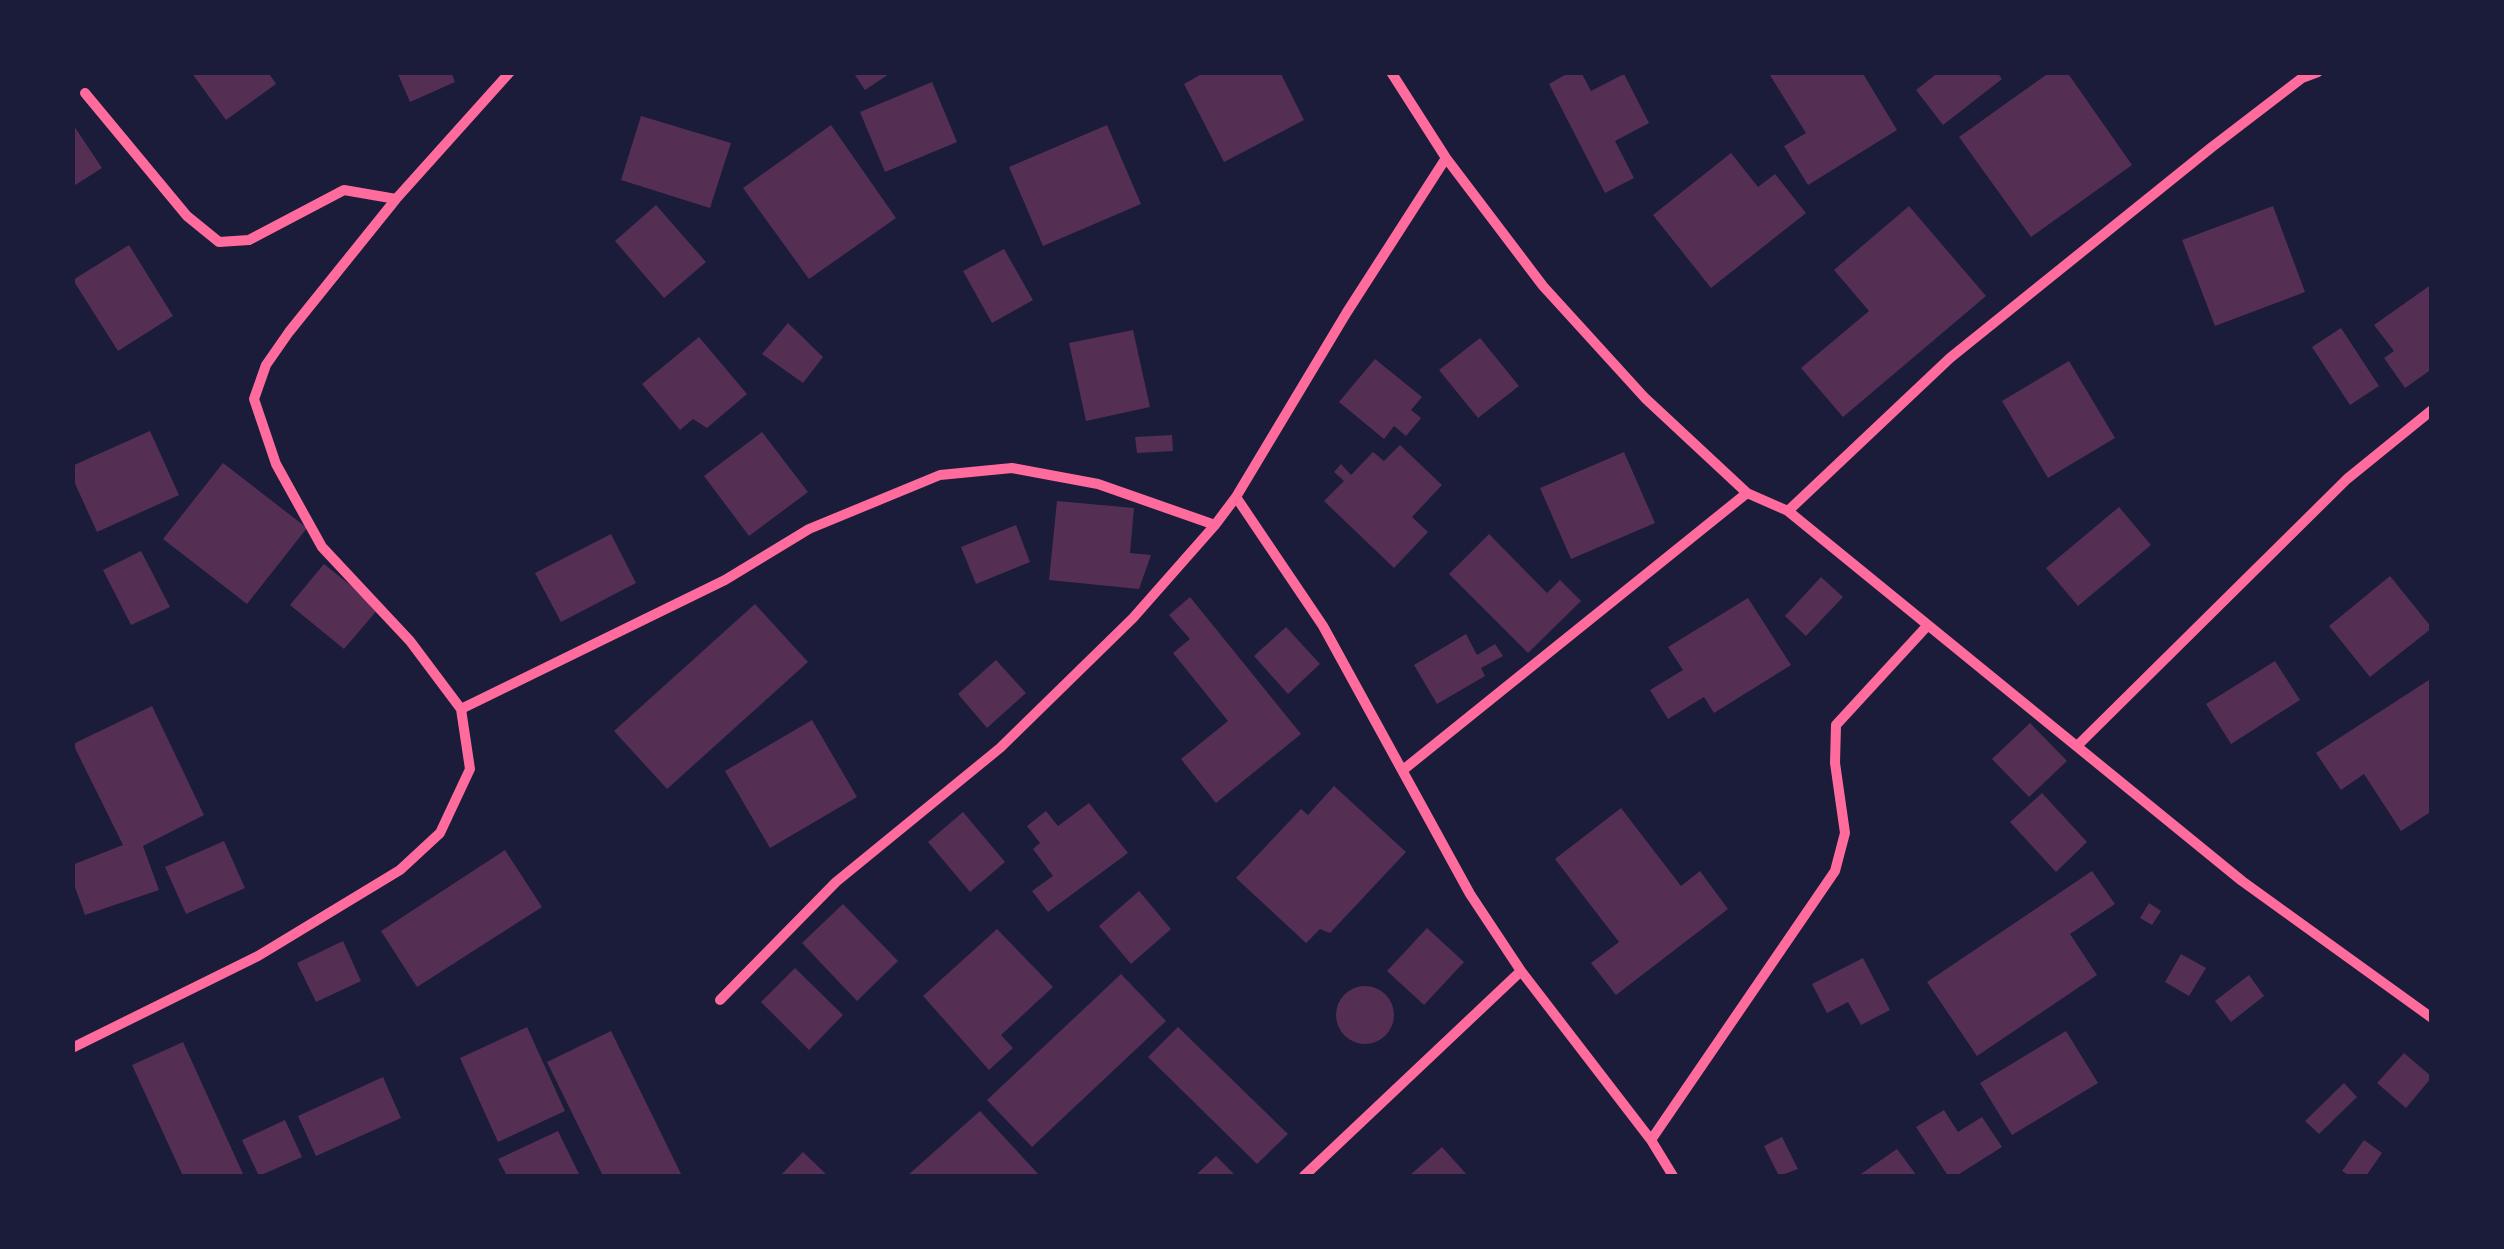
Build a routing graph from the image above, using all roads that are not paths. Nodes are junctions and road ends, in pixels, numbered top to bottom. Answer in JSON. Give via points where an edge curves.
{"nodes":[{"id":1,"x":510,"y":72,"type":"edge"},
{"id":2,"x":1390,"y":72,"type":"edge"},
{"id":3,"x":2318,"y":72,"type":"edge"},
{"id":4,"x":85,"y":93,"type":"dead end"},
{"id":5,"x":1446,"y":158,"type":"junction"},
{"id":6,"x":396,"y":199,"type":"junction"},
{"id":7,"x":2432,"y":410,"type":"edge"},
{"id":8,"x":1747,"y":493,"type":"junction"},
{"id":9,"x":1236,"y":497,"type":"junction"},
{"id":10,"x":1788,"y":512,"type":"junction"},
{"id":11,"x":1215,"y":525,"type":"junction"},
{"id":12,"x":1928,"y":626,"type":"junction"},
{"id":13,"x":461,"y":709,"type":"junction"},
{"id":14,"x":2077,"y":746,"type":"junction"},
{"id":15,"x":1403,"y":770,"type":"junction"},
{"id":16,"x":1520,"y":971,"type":"junction"},
{"id":17,"x":720,"y":1000,"type":"dead end"},
{"id":18,"x":2432,"y":1018,"type":"edge"},
{"id":19,"x":74,"y":1046,"type":"edge"},
{"id":20,"x":1651,"y":1140,"type":"junction"},
{"id":21,"x":1304,"y":1176,"type":"edge"},
{"id":22,"x":1673,"y":1176,"type":"edge"}],
"edges":[{"from":1,"to":6,"type":"street"},
{"from":2,"to":5,"type":"street"},
{"from":3,"to":10,"type":"street","via":[[2212,147],[1950,358]]},
{"from":4,"to":6,"type":"street","via":[[187,216],[219,242],[249,240],[344,190]]},
{"from":5,"to":8,"type":"street","via":[[1555,300],[1645,398]]},
{"from":5,"to":9,"type":"street"},
{"from":6,"to":13,"type":"street","via":[[289,332],[266,365],[254,399],[276,464],[322,547],[410,641]]},
{"from":7,"to":14,"type":"street","via":[[2347,479]]},
{"from":8,"to":10,"type":"street"},
{"from":8,"to":15,"type":"street"},
{"from":9,"to":11,"type":"street"},
{"from":9,"to":15,"type":"street","via":[[1323,626]]},
{"from":10,"to":12,"type":"street"},
{"from":11,"to":13,"type":"street","via":[[1098,484],[1012,468],[940,475],[809,528],[725,580]]},
{"from":11,"to":17,"type":"street","via":[[1000,748],[836,882]]},
{"from":12,"to":14,"type":"street"},
{"from":12,"to":20,"type":"street","via":[[1836,725],[1845,833],[1835,871]]},
{"from":13,"to":19,"type":"street","via":[[470,769],[440,834],[400,870],[258,956]]},
{"from":14,"to":18,"type":"street","via":[[2242,881]]},
{"from":15,"to":16,"type":"street"},
{"from":16,"to":20,"type":"street"},
{"from":16,"to":21,"type":"street"},
{"from":20,"to":22,"type":"street"}]}
